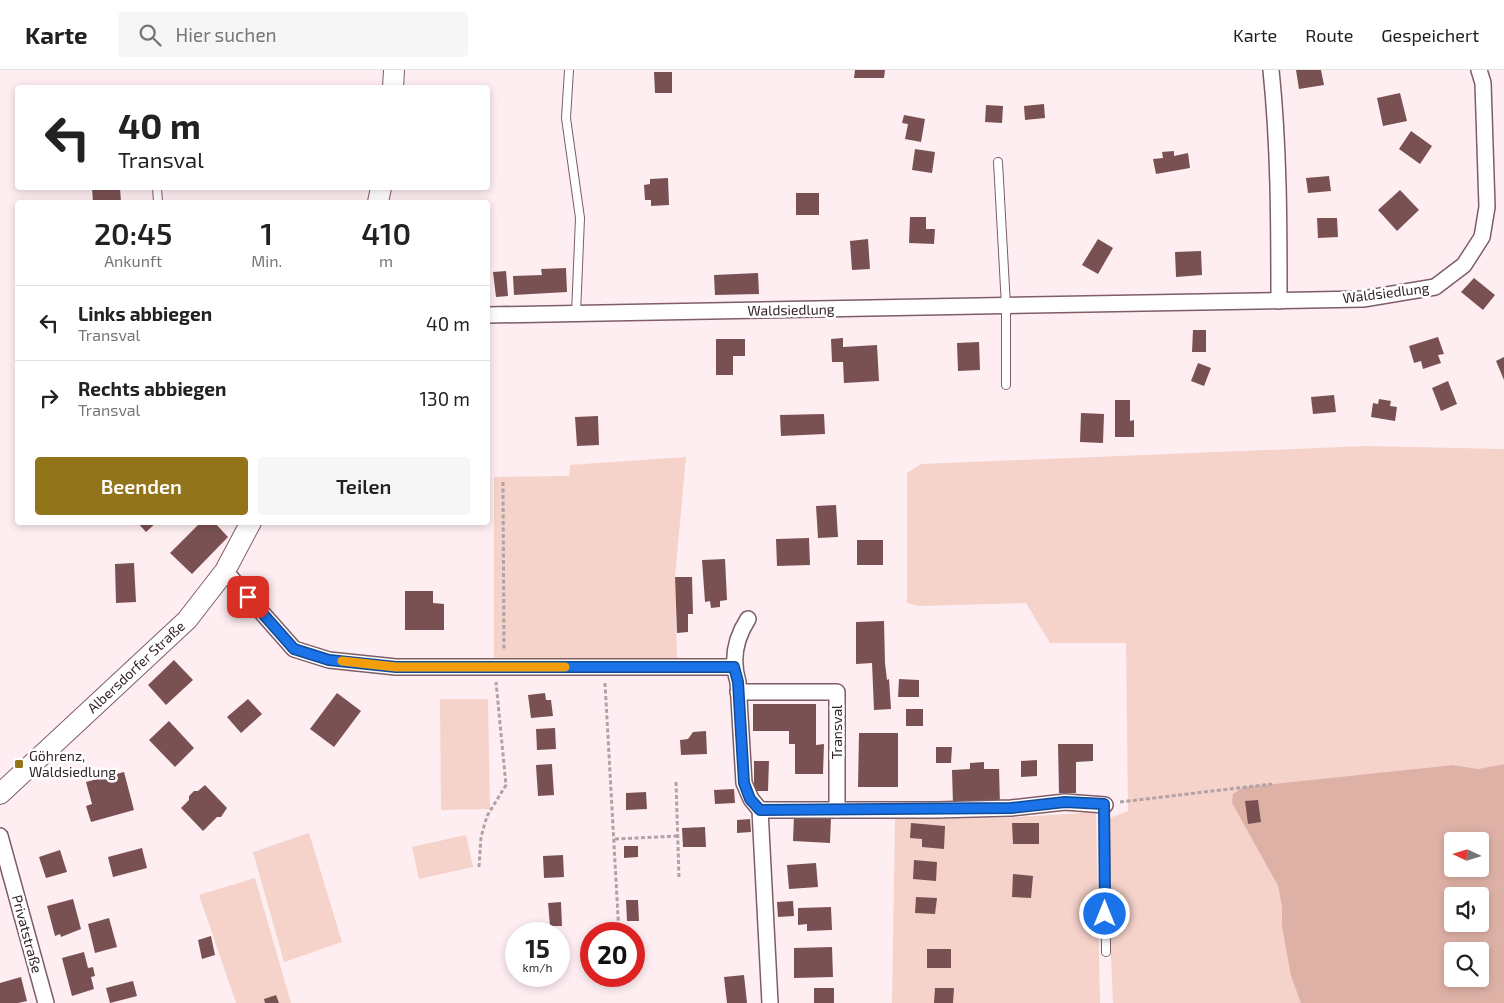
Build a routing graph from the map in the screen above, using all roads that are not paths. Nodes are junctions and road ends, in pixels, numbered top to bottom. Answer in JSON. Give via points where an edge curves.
{"nodes":[{"id":1,"x":394,"y":70,"type":"edge"},
{"id":2,"x":569,"y":70,"type":"edge"},
{"id":3,"x":1271,"y":70,"type":"edge"},
{"id":4,"x":1479,"y":70,"type":"edge"},
{"id":5,"x":393,"y":85,"type":"edge"},
{"id":6,"x":998,"y":162,"type":"dead end"},
{"id":7,"x":1279,"y":301,"type":"junction"},
{"id":8,"x":1006,"y":306,"type":"junction"},
{"id":9,"x":576,"y":314,"type":"junction"},
{"id":10,"x":490,"y":315,"type":"edge"},
{"id":11,"x":1006,"y":385,"type":"dead end"},
{"id":12,"x":249,"y":525,"type":"edge"},
{"id":13,"x":225,"y":571,"type":"junction"},
{"id":14,"x":748,"y":619,"type":"dead end"},
{"id":15,"x":734,"y":667,"type":"junction"},
{"id":16,"x":738,"y":692,"type":"junction"},
{"id":17,"x":0,"y":794,"type":"edge"},
{"id":18,"x":1104,"y":804,"type":"joint"},
{"id":19,"x":760,"y":810,"type":"junction"},
{"id":20,"x":837,"y":810,"type":"junction"},
{"id":21,"x":0,"y":836,"type":"edge"},
{"id":22,"x":1106,"y":952,"type":"dead end"},
{"id":23,"x":46,"y":1003,"type":"edge"},
{"id":24,"x":770,"y":1003,"type":"edge"}],
"edges":[{"from":1,"to":5,"type":"street"},
{"from":2,"to":9,"type":"lane","via":[[566,118],[580,218]]},
{"from":3,"to":7,"type":"street","via":[[1279,205]]},
{"from":4,"to":7,"type":"street","name":"Waldsiedlung","via":[[1484,83],[1487,207],[1482,237],[1464,265],[1435,287],[1363,299]]},
{"from":6,"to":8,"type":"lane"},
{"from":7,"to":8,"type":"street","name":"Waldsiedlung"},
{"from":8,"to":9,"type":"street","name":"Waldsiedlung"},
{"from":8,"to":11,"type":"lane"},
{"from":9,"to":10,"type":"street","name":"Waldsiedlung"},
{"from":12,"to":13,"type":"street","name":"Albersdorfer Straße"},
{"from":13,"to":15,"type":"street","via":[[294,649],[329,660],[396,667]]},
{"from":13,"to":17,"type":"street","name":"Albersdorfer Straße","via":[[175,631]]},
{"from":14,"to":15,"type":"street","via":[[738,634]]},
{"from":15,"to":16,"type":"street"},
{"from":16,"to":19,"type":"street","via":[[744,783],[750,799]]},
{"from":16,"to":20,"type":"street","name":"Transval","via":[[837,692]]},
{"from":18,"to":20,"type":"street","via":[[1065,802],[1011,808]]},
{"from":18,"to":22,"type":"lane"},
{"from":19,"to":20,"type":"street"},
{"from":19,"to":24,"type":"street"},
{"from":21,"to":23,"type":"street","name":"Privatstraße"}]}
